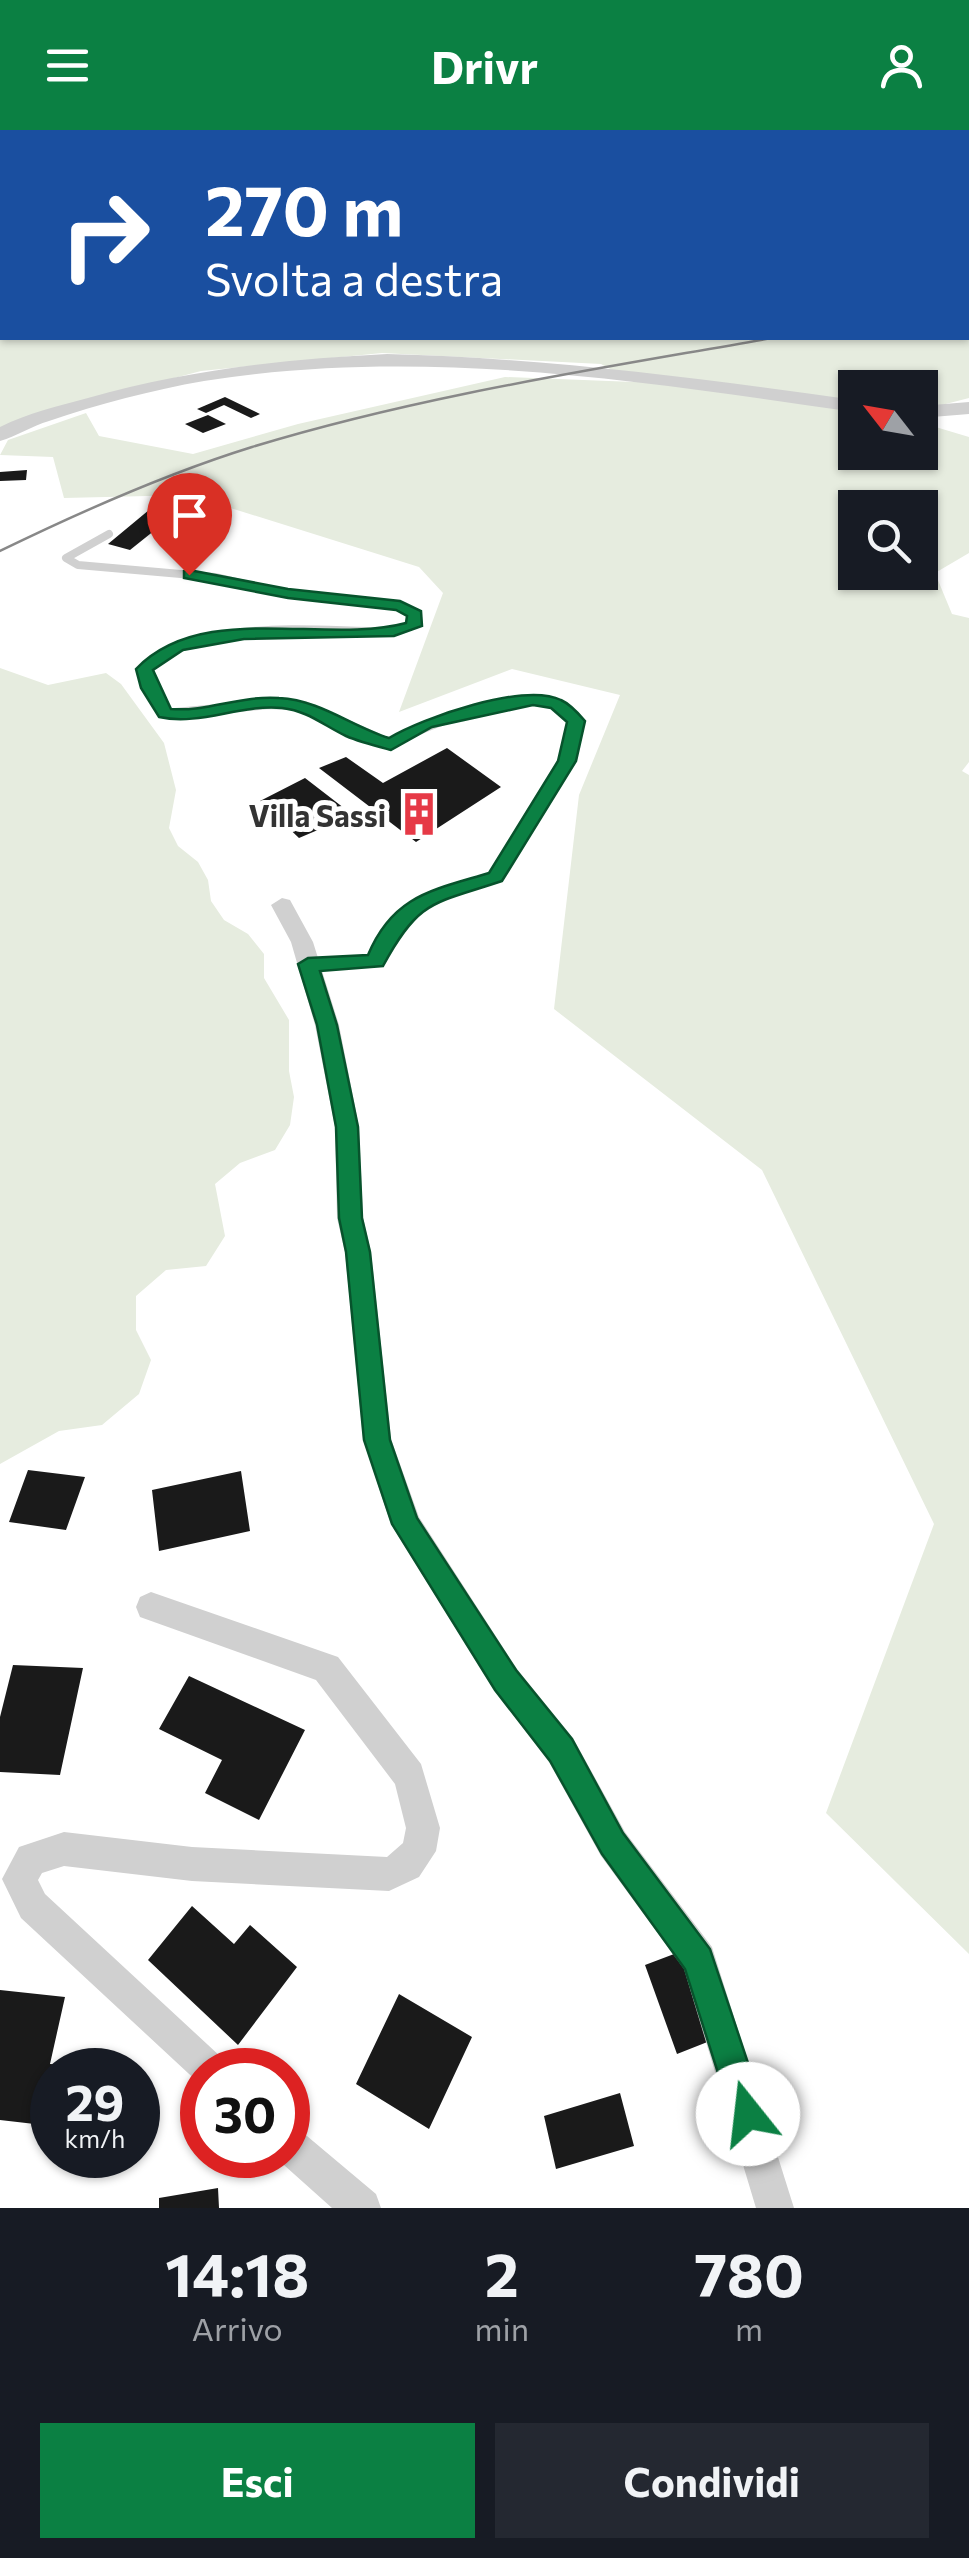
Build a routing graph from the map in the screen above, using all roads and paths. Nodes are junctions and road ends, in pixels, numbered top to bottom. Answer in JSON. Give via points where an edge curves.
{"nodes":[{"id":1,"x":838,"y":404,"type":"edge"},
{"id":2,"x":938,"y":412,"type":"edge"},
{"id":3,"x":964,"y":412,"type":"edge"},
{"id":4,"x":0,"y":434,"type":"edge"},
{"id":5,"x":109,"y":534,"type":"dead end"},
{"id":6,"x":282,"y":905,"type":"dead end"},
{"id":7,"x":308,"y":964,"type":"junction"},
{"id":8,"x":151,"y":1607,"type":"dead end"},
{"id":9,"x":185,"y":2048,"type":"edge"},
{"id":10,"x":310,"y":2163,"type":"edge"},
{"id":11,"x":362,"y":2208,"type":"edge"},
{"id":12,"x":775,"y":2208,"type":"edge"}],
"edges":[{"from":1,"to":4,"type":"street","via":[[580,366],[343,361],[196,374]]},
{"from":2,"to":3,"type":"street"},
{"from":5,"to":7,"type":"lane","via":[[66,558],[78,565],[215,577],[288,594],[400,606],[415,614],[414,626],[394,631],[244,634],[178,646],[145,669],[165,714],[195,716],[278,702],[310,707],[352,732],[391,744],[426,723],[533,700],[556,704],[576,721],[567,761],[496,877],[418,902],[384,940],[376,961]]},
{"from":6,"to":7,"type":"street"},
{"from":7,"to":12,"type":"street","via":[[347,1127],[350,1218],[377,1440],[406,1524],[506,1680],[561,1750],[612,1844],[699,1960]]},
{"from":8,"to":9,"type":"street","via":[[327,1668],[409,1776],[423,1828],[419,1852],[390,1874],[192,1864],[64,1849],[31,1860],[20,1880],[33,1906]]},
{"from":10,"to":11,"type":"street"}]}
